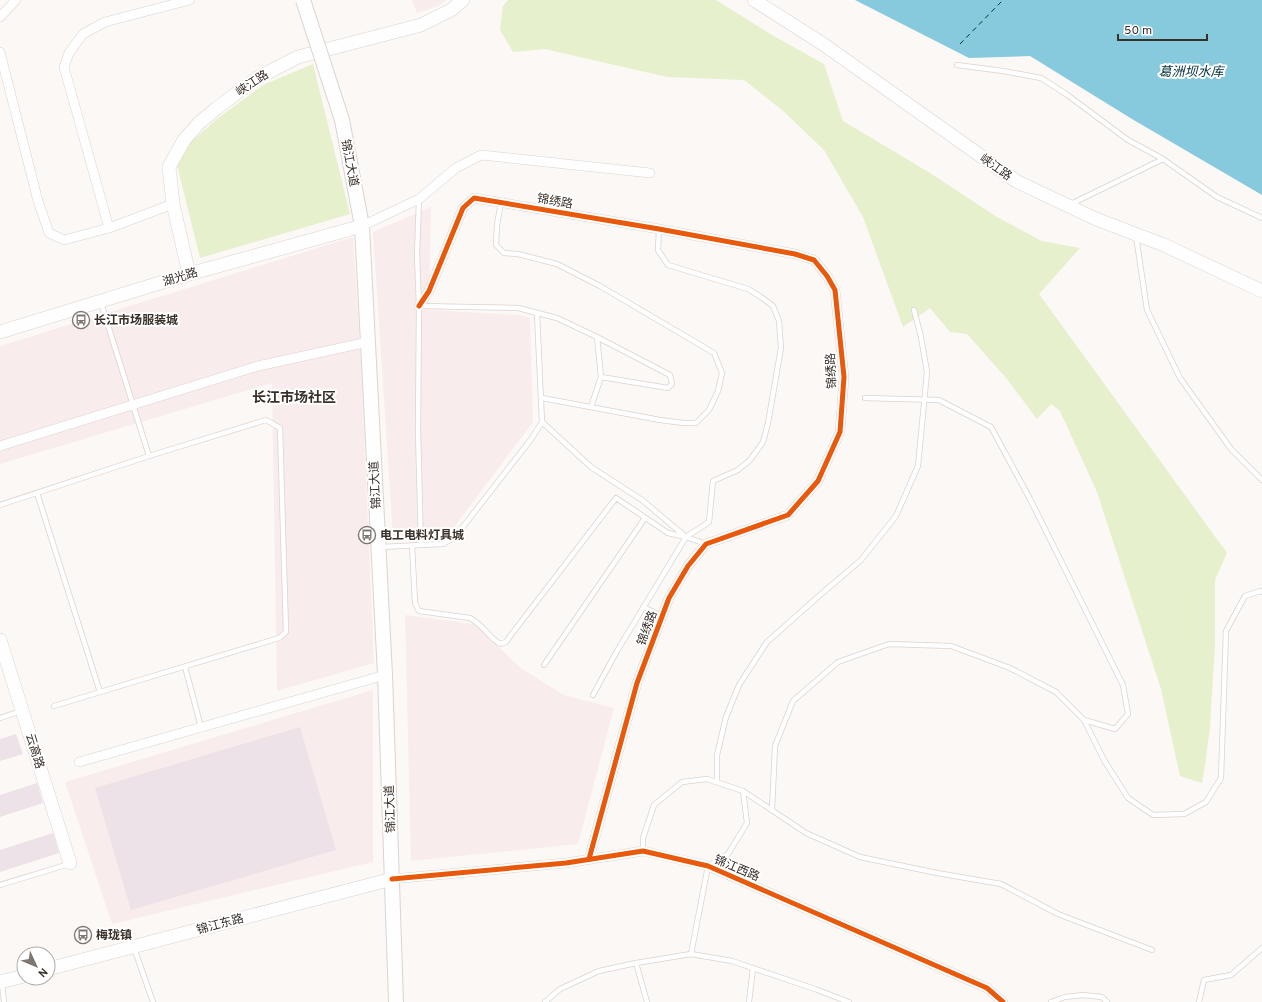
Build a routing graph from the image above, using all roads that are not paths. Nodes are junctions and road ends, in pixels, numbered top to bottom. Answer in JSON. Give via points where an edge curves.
{"nodes":[{"id":1,"x":16,"y":0,"type":"edge"},
{"id":2,"x":190,"y":0,"type":"edge"},
{"id":3,"x":304,"y":0,"type":"edge"},
{"id":4,"x":463,"y":0,"type":"edge"},
{"id":5,"x":754,"y":0,"type":"edge"},
{"id":6,"x":0,"y":17,"type":"edge"},
{"id":7,"x":0,"y":52,"type":"edge"},
{"id":8,"x":956,"y":65,"type":"dead end"},
{"id":9,"x":1163,"y":159,"type":"junction"},
{"id":10,"x":650,"y":173,"type":"dead end"},
{"id":11,"x":419,"y":199,"type":"junction"},
{"id":12,"x":501,"y":202,"type":"junction"},
{"id":13,"x":173,"y":204,"type":"junction"},
{"id":14,"x":1068,"y":206,"type":"junction"},
{"id":15,"x":1262,"y":218,"type":"edge"},
{"id":16,"x":362,"y":226,"type":"junction"},
{"id":17,"x":109,"y":228,"type":"junction"},
{"id":18,"x":659,"y":229,"type":"junction"},
{"id":19,"x":1136,"y":234,"type":"junction"},
{"id":20,"x":189,"y":274,"type":"junction"},
{"id":21,"x":1262,"y":291,"type":"edge"},
{"id":22,"x":100,"y":301,"type":"junction"},
{"id":23,"x":420,"y":306,"type":"junction"},
{"id":24,"x":914,"y":310,"type":"dead end"},
{"id":25,"x":537,"y":313,"type":"junction"},
{"id":26,"x":0,"y":332,"type":"edge"},
{"id":27,"x":597,"y":337,"type":"junction"},
{"id":28,"x":368,"y":342,"type":"junction"},
{"id":29,"x":601,"y":377,"type":"junction"},
{"id":30,"x":542,"y":398,"type":"junction"},
{"id":31,"x":865,"y":398,"type":"dead end"},
{"id":32,"x":925,"y":400,"type":"junction"},
{"id":33,"x":133,"y":405,"type":"junction"},
{"id":34,"x":591,"y":407,"type":"junction"},
{"id":35,"x":542,"y":422,"type":"junction"},
{"id":36,"x":0,"y":446,"type":"edge"},
{"id":37,"x":149,"y":456,"type":"junction"},
{"id":38,"x":1262,"y":480,"type":"edge"},
{"id":39,"x":37,"y":493,"type":"junction"},
{"id":40,"x":0,"y":505,"type":"edge"},
{"id":41,"x":645,"y":518,"type":"junction"},
{"id":42,"x":686,"y":537,"type":"junction"},
{"id":43,"x":706,"y":544,"type":"junction"},
{"id":44,"x":412,"y":545,"type":"junction"},
{"id":45,"x":421,"y":545,"type":"junction"},
{"id":46,"x":378,"y":547,"type":"junction"},
{"id":47,"x":1262,"y":592,"type":"edge"},
{"id":48,"x":644,"y":607,"type":"junction"},
{"id":49,"x":662,"y":616,"type":"junction"},
{"id":50,"x":0,"y":640,"type":"edge"},
{"id":51,"x":544,"y":665,"type":"dead end"},
{"id":52,"x":184,"y":667,"type":"junction"},
{"id":53,"x":385,"y":675,"type":"junction"},
{"id":54,"x":100,"y":692,"type":"junction"},
{"id":55,"x":593,"y":695,"type":"dead end"},
{"id":56,"x":54,"y":706,"type":"dead end"},
{"id":57,"x":22,"y":710,"type":"junction"},
{"id":58,"x":0,"y":718,"type":"edge"},
{"id":59,"x":1084,"y":720,"type":"junction"},
{"id":60,"x":202,"y":727,"type":"junction"},
{"id":61,"x":79,"y":762,"type":"dead end"},
{"id":62,"x":717,"y":782,"type":"junction"},
{"id":63,"x":743,"y":791,"type":"junction"},
{"id":64,"x":772,"y":810,"type":"junction"},
{"id":65,"x":643,"y":851,"type":"junction"},
{"id":66,"x":589,"y":859,"type":"junction"},
{"id":67,"x":70,"y":863,"type":"joint"},
{"id":68,"x":708,"y":866,"type":"junction"},
{"id":69,"x":392,"y":879,"type":"junction"},
{"id":70,"x":0,"y":885,"type":"edge"},
{"id":71,"x":134,"y":947,"type":"junction"},
{"id":72,"x":1262,"y":948,"type":"edge"},
{"id":73,"x":1152,"y":950,"type":"dead end"},
{"id":74,"x":691,"y":954,"type":"junction"},
{"id":75,"x":636,"y":963,"type":"junction"},
{"id":76,"x":56,"y":967,"type":"edge"},
{"id":77,"x":753,"y":968,"type":"junction"},
{"id":78,"x":16,"y":979,"type":"edge"},
{"id":79,"x":0,"y":984,"type":"edge"},
{"id":80,"x":4,"y":1002,"type":"edge"},
{"id":81,"x":153,"y":1002,"type":"edge"},
{"id":82,"x":396,"y":1002,"type":"edge"},
{"id":83,"x":545,"y":1002,"type":"edge"},
{"id":84,"x":647,"y":1002,"type":"edge"},
{"id":85,"x":748,"y":1002,"type":"edge"},
{"id":86,"x":850,"y":1002,"type":"edge"},
{"id":87,"x":1003,"y":1002,"type":"edge"},
{"id":88,"x":1051,"y":1002,"type":"edge"},
{"id":89,"x":1107,"y":1002,"type":"edge"},
{"id":90,"x":1198,"y":1002,"type":"edge"}],
"edges":[{"from":1,"to":6,"type":"street"},
{"from":2,"to":17,"type":"street","via":[[105,22],[83,34],[69,54],[64,67]]},
{"from":3,"to":16,"type":"main road","name":"锦江大道","bridge":true,"via":[[342,120]]},
{"from":4,"to":13,"type":"street","name":"峡江路","via":[[451,10],[421,25],[298,57],[257,78],[199,123],[184,140],[169,168]]},
{"from":5,"to":14,"type":"street","name":"峡江路","via":[[822,44],[1016,181]]},
{"from":7,"to":17,"type":"street","via":[[38,201],[49,232],[64,240]]},
{"from":8,"to":9,"type":"lane","via":[[1003,70],[1040,78],[1128,140]]},
{"from":9,"to":14,"type":"lane"},
{"from":9,"to":15,"type":"lane","via":[[1217,198]]},
{"from":10,"to":11,"type":"street","via":[[481,155],[456,168]]},
{"from":11,"to":16,"type":"street"},
{"from":11,"to":23,"type":"lane","via":[[417,255]]},
{"from":12,"to":18,"type":"street","name":"锦绣路"},
{"from":12,"to":23,"type":"street","name":"锦绣路","via":[[474,198],[462,208]]},
{"from":12,"to":34,"type":"lane","via":[[496,245],[504,253],[557,264],[600,286],[714,353],[722,373],[718,391],[709,410],[696,423],[676,422]]},
{"from":13,"to":17,"type":"street"},
{"from":13,"to":20,"type":"street","name":"峡江路"},
{"from":14,"to":19,"type":"street","name":"峡江路"},
{"from":16,"to":20,"type":"street","name":"湖光路"},
{"from":16,"to":28,"type":"main road","name":"锦江大道"},
{"from":18,"to":42,"type":"lane","via":[[658,250],[668,265],[748,289],[773,306],[779,321],[781,348],[763,442],[750,460],[738,470],[713,481],[709,522]]},
{"from":18,"to":43,"type":"street","name":"锦绣路","via":[[795,254],[814,260],[835,290],[844,377],[840,432],[818,481],[788,515]]},
{"from":19,"to":21,"type":"street","name":"峡江路"},
{"from":19,"to":38,"type":"lane","via":[[1147,310],[1180,378],[1231,449]]},
{"from":20,"to":22,"type":"street","name":"湖光路"},
{"from":22,"to":26,"type":"street","name":"湖光路"},
{"from":22,"to":33,"type":"lane"},
{"from":23,"to":25,"type":"lane","via":[[518,308]]},
{"from":23,"to":45,"type":"lane","via":[[418,430]]},
{"from":24,"to":32,"type":"lane","via":[[927,372]]},
{"from":25,"to":27,"type":"lane","via":[[557,318]]},
{"from":25,"to":30,"type":"lane"},
{"from":27,"to":29,"type":"lane"},
{"from":27,"to":29,"type":"lane","via":[[670,375],[672,384],[668,388]]},
{"from":28,"to":33,"type":"street","via":[[258,366]]},
{"from":28,"to":46,"type":"main road","name":"锦江大道"},
{"from":29,"to":34,"type":"lane"},
{"from":30,"to":34,"type":"lane"},
{"from":30,"to":35,"type":"lane"},
{"from":31,"to":32,"type":"lane"},
{"from":32,"to":59,"type":"lane","via":[[940,400],[990,427],[1030,499],[1123,685],[1128,714],[1115,729]]},
{"from":32,"to":62,"type":"lane","via":[[918,466],[896,516],[861,560],[767,642],[739,685],[726,717],[717,755]]},
{"from":33,"to":36,"type":"street"},
{"from":33,"to":37,"type":"lane"},
{"from":35,"to":42,"type":"lane","via":[[591,467],[642,500]]},
{"from":35,"to":45,"type":"lane","via":[[455,537],[443,544]]},
{"from":37,"to":39,"type":"lane"},
{"from":37,"to":52,"type":"lane","via":[[266,420],[280,428],[286,632],[280,638]]},
{"from":39,"to":40,"type":"lane"},
{"from":39,"to":54,"type":"lane"},
{"from":41,"to":42,"type":"lane","via":[[668,533]]},
{"from":41,"to":44,"type":"lane","via":[[616,498],[506,642],[500,644],[470,618],[419,611],[415,603]]},
{"from":41,"to":51,"type":"lane"},
{"from":42,"to":43,"type":"lane"},
{"from":42,"to":48,"type":"lane"},
{"from":43,"to":49,"type":"street","name":"锦绣路","via":[[688,566],[669,598]]},
{"from":44,"to":45,"type":"lane"},
{"from":44,"to":46,"type":"lane"},
{"from":46,"to":53,"type":"main road","name":"锦江大道"},
{"from":47,"to":59,"type":"lane","via":[[1245,596],[1226,631],[1221,778],[1206,802],[1184,814],[1153,815],[1128,798],[1104,760]]},
{"from":48,"to":49,"type":"lane"},
{"from":48,"to":55,"type":"lane"},
{"from":49,"to":66,"type":"street","name":"锦绣路","via":[[637,683]]},
{"from":50,"to":57,"type":"street","name":"云高路"},
{"from":52,"to":54,"type":"lane"},
{"from":52,"to":60,"type":"lane"},
{"from":53,"to":60,"type":"street"},
{"from":53,"to":69,"type":"main road","name":"锦江大道"},
{"from":54,"to":56,"type":"lane"},
{"from":57,"to":58,"type":"lane"},
{"from":57,"to":67,"type":"street","name":"云高路"},
{"from":59,"to":64,"type":"lane","via":[[1056,692],[1010,668],[951,646],[889,644],[838,662],[793,702],[775,746]]},
{"from":60,"to":61,"type":"street"},
{"from":62,"to":63,"type":"lane"},
{"from":62,"to":65,"type":"lane","via":[[707,779],[682,782],[654,805],[643,838]]},
{"from":63,"to":64,"type":"lane"},
{"from":63,"to":68,"type":"lane","via":[[748,823],[728,854]]},
{"from":64,"to":73,"type":"lane","via":[[806,833],[860,857],[1001,884],[1058,914]]},
{"from":65,"to":66,"type":"street","name":"锦江西路"},
{"from":65,"to":68,"type":"street","name":"锦江西路"},
{"from":66,"to":69,"type":"street","name":"锦江西路"},
{"from":67,"to":70,"type":"lane"},
{"from":68,"to":74,"type":"lane"},
{"from":68,"to":87,"type":"street","name":"锦江西路","via":[[987,988]]},
{"from":69,"to":71,"type":"street","name":"锦江东路"},
{"from":69,"to":82,"type":"main road","name":"锦江大道"},
{"from":71,"to":76,"type":"street","name":"锦江东路"},
{"from":71,"to":81,"type":"lane"},
{"from":72,"to":90,"type":"lane","via":[[1231,975],[1204,980]]},
{"from":74,"to":75,"type":"lane"},
{"from":74,"to":77,"type":"lane","via":[[732,961]]},
{"from":75,"to":83,"type":"lane","via":[[599,971],[560,989]]},
{"from":75,"to":84,"type":"lane"},
{"from":77,"to":85,"type":"lane"},
{"from":77,"to":86,"type":"lane"},
{"from":78,"to":79,"type":"street"},
{"from":79,"to":80,"type":"lane"},
{"from":88,"to":89,"type":"lane","via":[[1083,995],[1102,997]]}]}
